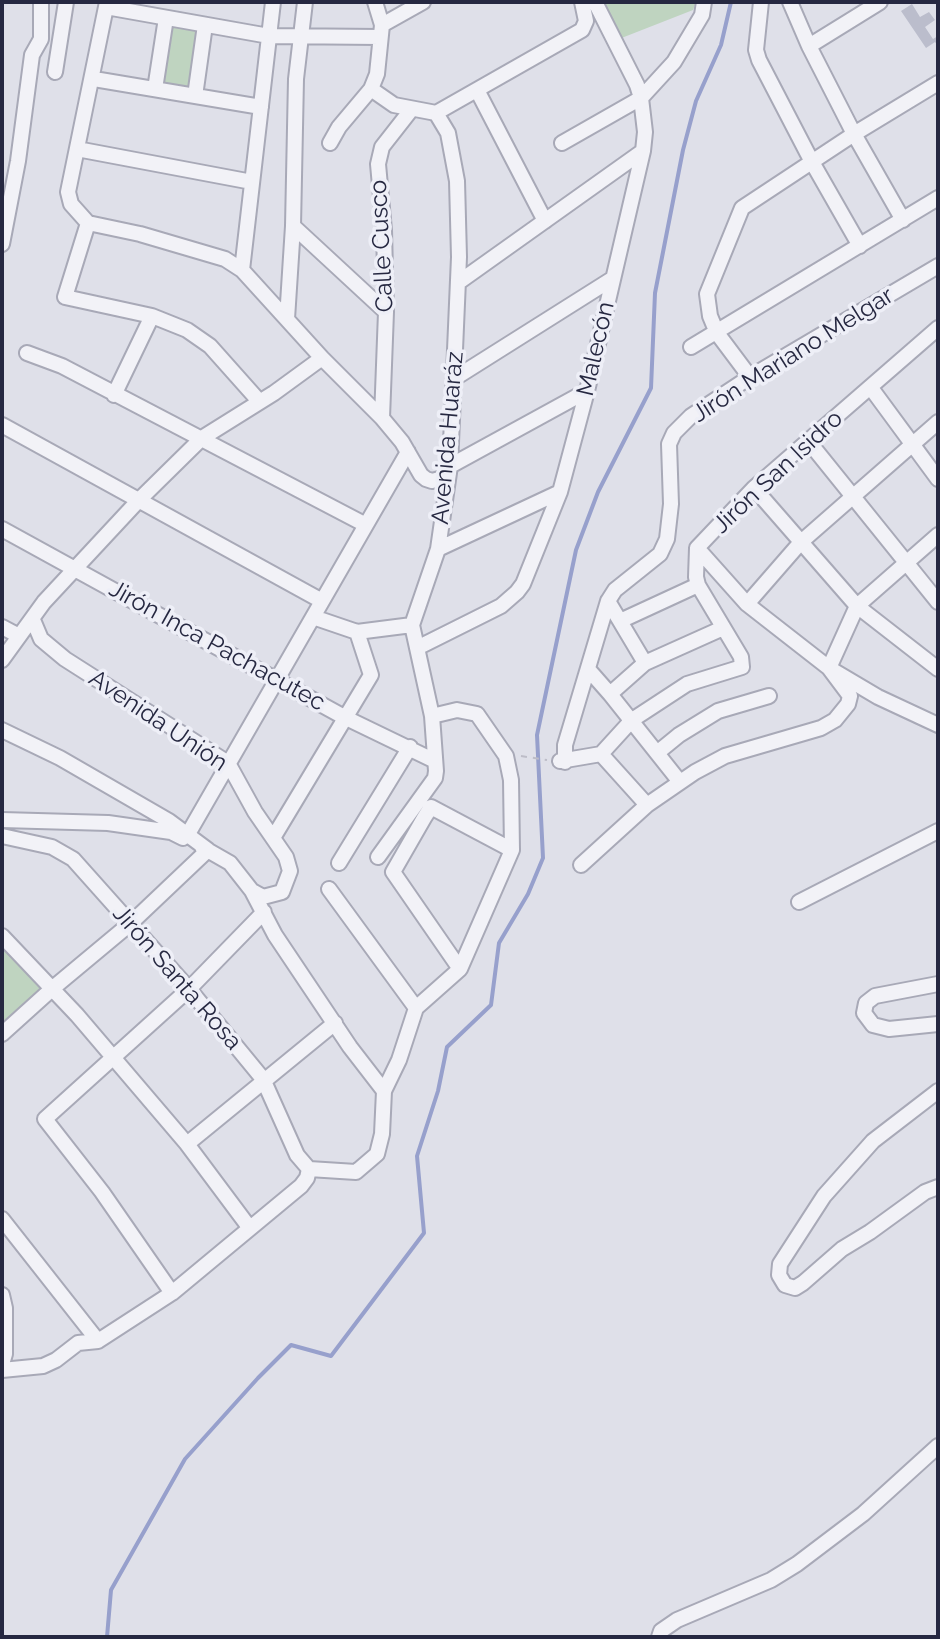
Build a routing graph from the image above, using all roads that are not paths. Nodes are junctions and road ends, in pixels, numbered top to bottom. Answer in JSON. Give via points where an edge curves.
{"nodes":[{"id":1,"x":41,"y":2,"type":"edge"},
{"id":2,"x":66,"y":2,"type":"edge"},
{"id":3,"x":273,"y":2,"type":"edge"},
{"id":4,"x":305,"y":2,"type":"edge"},
{"id":5,"x":375,"y":2,"type":"edge"},
{"id":6,"x":423,"y":2,"type":"edge"},
{"id":7,"x":704,"y":2,"type":"edge"},
{"id":8,"x":761,"y":2,"type":"edge"},
{"id":9,"x":790,"y":2,"type":"edge"},
{"id":10,"x":880,"y":2,"type":"edge"},
{"id":11,"x":588,"y":3,"type":"edge"},
{"id":12,"x":107,"y":4,"type":"edge"},
{"id":13,"x":166,"y":18,"type":"junction"},
{"id":14,"x":205,"y":25,"type":"junction"},
{"id":15,"x":381,"y":31,"type":"junction"},
{"id":16,"x":269,"y":36,"type":"junction"},
{"id":17,"x":301,"y":37,"type":"junction"},
{"id":18,"x":809,"y":46,"type":"junction"},
{"id":19,"x":55,"y":72,"type":"dead end"},
{"id":20,"x":94,"y":79,"type":"junction"},
{"id":21,"x":938,"y":83,"type":"edge"},
{"id":22,"x":155,"y":89,"type":"junction"},
{"id":23,"x":371,"y":89,"type":"junction"},
{"id":24,"x":477,"y":90,"type":"junction"},
{"id":25,"x":195,"y":96,"type":"junction"},
{"id":26,"x":641,"y":98,"type":"junction"},
{"id":27,"x":261,"y":107,"type":"junction"},
{"id":28,"x":411,"y":110,"type":"junction"},
{"id":29,"x":436,"y":113,"type":"junction"},
{"id":30,"x":854,"y":134,"type":"junction"},
{"id":31,"x":330,"y":143,"type":"dead end"},
{"id":32,"x":562,"y":143,"type":"dead end"},
{"id":33,"x":77,"y":149,"type":"junction"},
{"id":34,"x":643,"y":151,"type":"junction"},
{"id":35,"x":812,"y":162,"type":"junction"},
{"id":36,"x":252,"y":182,"type":"junction"},
{"id":37,"x":938,"y":198,"type":"edge"},
{"id":38,"x":903,"y":220,"type":"junction"},
{"id":39,"x":545,"y":221,"type":"junction"},
{"id":40,"x":88,"y":223,"type":"junction"},
{"id":41,"x":293,"y":226,"type":"junction"},
{"id":42,"x":2,"y":244,"type":"edge"},
{"id":43,"x":860,"y":246,"type":"junction"},
{"id":44,"x":938,"y":266,"type":"edge"},
{"id":45,"x":242,"y":270,"type":"junction"},
{"id":46,"x":612,"y":279,"type":"junction"},
{"id":47,"x":459,"y":282,"type":"junction"},
{"id":48,"x":386,"y":312,"type":"junction"},
{"id":49,"x":152,"y":316,"type":"junction"},
{"id":50,"x":287,"y":319,"type":"junction"},
{"id":51,"x":938,"y":328,"type":"edge"},
{"id":52,"x":717,"y":333,"type":"junction"},
{"id":53,"x":691,"y":347,"type":"dead end"},
{"id":54,"x":27,"y":353,"type":"dead end"},
{"id":55,"x":322,"y":358,"type":"junction"},
{"id":56,"x":750,"y":377,"type":"junction"},
{"id":57,"x":455,"y":378,"type":"junction"},
{"id":58,"x":871,"y":388,"type":"junction"},
{"id":59,"x":587,"y":391,"type":"junction"},
{"id":60,"x":114,"y":395,"type":"junction"},
{"id":61,"x":259,"y":401,"type":"junction"},
{"id":62,"x":382,"y":418,"type":"junction"},
{"id":63,"x":938,"y":422,"type":"edge"},
{"id":64,"x":2,"y":425,"type":"edge"},
{"id":65,"x":202,"y":438,"type":"junction"},
{"id":66,"x":809,"y":442,"type":"junction"},
{"id":67,"x":912,"y":444,"type":"junction"},
{"id":68,"x":408,"y":452,"type":"junction"},
{"id":69,"x":450,"y":466,"type":"junction"},
{"id":70,"x":938,"y":479,"type":"edge"},
{"id":71,"x":754,"y":488,"type":"junction"},
{"id":72,"x":560,"y":492,"type":"junction"},
{"id":73,"x":851,"y":496,"type":"junction"},
{"id":74,"x":138,"y":501,"type":"junction"},
{"id":75,"x":366,"y":525,"type":"junction"},
{"id":76,"x":2,"y":529,"type":"edge"},
{"id":77,"x":938,"y":535,"type":"edge"},
{"id":78,"x":801,"y":542,"type":"junction"},
{"id":79,"x":697,"y":548,"type":"junction"},
{"id":80,"x":438,"y":549,"type":"junction"},
{"id":81,"x":906,"y":562,"type":"junction"},
{"id":82,"x":76,"y":568,"type":"junction"},
{"id":83,"x":698,"y":585,"type":"junction"},
{"id":84,"x":322,"y":601,"type":"junction"},
{"id":85,"x":608,"y":601,"type":"junction"},
{"id":86,"x":938,"y":602,"type":"edge"},
{"id":87,"x":747,"y":604,"type":"junction"},
{"id":88,"x":857,"y":606,"type":"junction"},
{"id":89,"x":313,"y":617,"type":"junction"},
{"id":90,"x":33,"y":620,"type":"junction"},
{"id":91,"x":620,"y":621,"type":"junction"},
{"id":92,"x":412,"y":625,"type":"junction"},
{"id":93,"x":2,"y":627,"type":"edge"},
{"id":94,"x":723,"y":628,"type":"junction"},
{"id":95,"x":357,"y":632,"type":"junction"},
{"id":96,"x":19,"y":636,"type":"junction"},
{"id":97,"x":417,"y":648,"type":"junction"},
{"id":98,"x":2,"y":660,"type":"edge"},
{"id":99,"x":645,"y":663,"type":"junction"},
{"id":100,"x":829,"y":668,"type":"junction"},
{"id":101,"x":588,"y":669,"type":"junction"},
{"id":102,"x":938,"y":669,"type":"edge"},
{"id":103,"x":277,"y":679,"type":"junction"},
{"id":104,"x":610,"y":694,"type":"junction"},
{"id":105,"x":769,"y":696,"type":"dead end"},
{"id":106,"x":432,"y":716,"type":"junction"},
{"id":107,"x":344,"y":717,"type":"junction"},
{"id":108,"x":632,"y":720,"type":"junction"},
{"id":109,"x":938,"y":725,"type":"edge"},
{"id":110,"x":2,"y":730,"type":"edge"},
{"id":111,"x":410,"y":747,"type":"junction"},
{"id":112,"x":657,"y":753,"type":"junction"},
{"id":113,"x":601,"y":754,"type":"junction"},
{"id":114,"x":435,"y":761,"type":"junction"},
{"id":115,"x":228,"y":763,"type":"junction"},
{"id":116,"x":680,"y":782,"type":"junction"},
{"id":117,"x":647,"y":805,"type":"junction"},
{"id":118,"x":2,"y":820,"type":"edge"},
{"id":119,"x":938,"y":831,"type":"edge"},
{"id":120,"x":188,"y":834,"type":"junction"},
{"id":121,"x":2,"y":836,"type":"edge"},
{"id":122,"x":273,"y":838,"type":"junction"},
{"id":123,"x":208,"y":850,"type":"junction"},
{"id":124,"x":512,"y":850,"type":"junction"},
{"id":125,"x":378,"y":857,"type":"dead end"},
{"id":126,"x":339,"y":863,"type":"dead end"},
{"id":127,"x":581,"y":865,"type":"dead end"},
{"id":128,"x":329,"y":889,"type":"dead end"},
{"id":129,"x":252,"y":891,"type":"junction"},
{"id":130,"x":799,"y":902,"type":"dead end"},
{"id":131,"x":264,"y":912,"type":"junction"},
{"id":132,"x":131,"y":923,"type":"junction"},
{"id":133,"x":2,"y":936,"type":"edge"},
{"id":134,"x":460,"y":969,"type":"junction"},
{"id":135,"x":938,"y":984,"type":"edge"},
{"id":136,"x":53,"y":988,"type":"junction"},
{"id":137,"x":189,"y":989,"type":"junction"},
{"id":138,"x":416,"y":1008,"type":"junction"},
{"id":139,"x":335,"y":1023,"type":"junction"},
{"id":140,"x":938,"y":1024,"type":"edge"},
{"id":141,"x":2,"y":1034,"type":"edge"},
{"id":142,"x":113,"y":1058,"type":"junction"},
{"id":143,"x":263,"y":1079,"type":"junction"},
{"id":144,"x":384,"y":1091,"type":"junction"},
{"id":145,"x":938,"y":1091,"type":"edge"},
{"id":146,"x":187,"y":1144,"type":"junction"},
{"id":147,"x":309,"y":1169,"type":"junction"},
{"id":148,"x":938,"y":1187,"type":"edge"},
{"id":149,"x":2,"y":1219,"type":"edge"},
{"id":150,"x":249,"y":1227,"type":"junction"},
{"id":151,"x":172,"y":1293,"type":"junction"},
{"id":152,"x":2,"y":1295,"type":"edge"},
{"id":153,"x":98,"y":1341,"type":"junction"},
{"id":154,"x":2,"y":1367,"type":"edge"},
{"id":155,"x":938,"y":1446,"type":"edge"},
{"id":156,"x":659,"y":1637,"type":"edge"}],
"edges":[{"from":1,"to":42,"type":"street","via":[[41,39],[32,55]]},
{"from":2,"to":19,"type":"street"},
{"from":3,"to":16,"type":"street"},
{"from":4,"to":17,"type":"street"},
{"from":5,"to":15,"type":"street"},
{"from":6,"to":15,"type":"street"},
{"from":7,"to":26,"type":"street","via":[[702,15],[674,62]]},
{"from":8,"to":35,"type":"street","via":[[759,60]]},
{"from":9,"to":18,"type":"street"},
{"from":10,"to":18,"type":"street"},
{"from":11,"to":24,"type":"street","via":[[582,30]]},
{"from":11,"to":26,"type":"street","name":"Malecón","via":[[622,52]]},
{"from":12,"to":13,"type":"street"},
{"from":12,"to":20,"type":"street"},
{"from":13,"to":14,"type":"street"},
{"from":13,"to":22,"type":"street"},
{"from":14,"to":16,"type":"street"},
{"from":14,"to":25,"type":"street"},
{"from":15,"to":17,"type":"street"},
{"from":15,"to":23,"type":"street"},
{"from":16,"to":17,"type":"street"},
{"from":16,"to":27,"type":"street"},
{"from":17,"to":41,"type":"street"},
{"from":18,"to":30,"type":"street"},
{"from":20,"to":22,"type":"street"},
{"from":20,"to":33,"type":"street"},
{"from":21,"to":30,"type":"street"},
{"from":22,"to":25,"type":"street"},
{"from":23,"to":28,"type":"street"},
{"from":23,"to":31,"type":"street"},
{"from":24,"to":29,"type":"street"},
{"from":24,"to":39,"type":"street"},
{"from":25,"to":27,"type":"street"},
{"from":26,"to":32,"type":"street"},
{"from":26,"to":34,"type":"street","name":"Malecón"},
{"from":27,"to":36,"type":"street"},
{"from":28,"to":29,"type":"street"},
{"from":28,"to":48,"type":"street","name":"Calle Cusco","via":[[382,147],[378,164]]},
{"from":29,"to":47,"type":"street","name":"Avenida Huaráz","via":[[448,133],[457,181]]},
{"from":30,"to":35,"type":"street"},
{"from":30,"to":38,"type":"street"},
{"from":33,"to":36,"type":"street"},
{"from":33,"to":40,"type":"street","via":[[68,192]]},
{"from":34,"to":39,"type":"street"},
{"from":34,"to":46,"type":"street","name":"Malecón"},
{"from":35,"to":43,"type":"street"},
{"from":35,"to":52,"type":"street","via":[[742,208],[707,294]]},
{"from":36,"to":45,"type":"street"},
{"from":37,"to":38,"type":"street"},
{"from":38,"to":43,"type":"street"},
{"from":39,"to":47,"type":"street"},
{"from":40,"to":45,"type":"street","via":[[225,259]]},
{"from":40,"to":49,"type":"street","via":[[65,297]]},
{"from":41,"to":48,"type":"street"},
{"from":41,"to":50,"type":"street"},
{"from":43,"to":52,"type":"street"},
{"from":44,"to":56,"type":"street","name":"Jirón Mariano Melgar"},
{"from":45,"to":50,"type":"street"},
{"from":46,"to":57,"type":"street"},
{"from":46,"to":59,"type":"street","name":"Malecón"},
{"from":47,"to":57,"type":"street","name":"Avenida Huaráz"},
{"from":48,"to":62,"type":"street","name":"Calle Cusco"},
{"from":49,"to":60,"type":"street"},
{"from":49,"to":61,"type":"street","via":[[210,346]]},
{"from":50,"to":55,"type":"street"},
{"from":51,"to":58,"type":"street","name":"Jirón San Isidro"},
{"from":52,"to":53,"type":"street"},
{"from":52,"to":56,"type":"street"},
{"from":54,"to":60,"type":"street"},
{"from":55,"to":61,"type":"street"},
{"from":55,"to":62,"type":"street"},
{"from":56,"to":85,"type":"street","name":"Jirón Mariano Melgar","via":[[674,433],[669,444],[667,539],[660,554]]},
{"from":57,"to":69,"type":"street","name":"Avenida Huaráz"},
{"from":58,"to":66,"type":"street","name":"Jirón San Isidro"},
{"from":58,"to":67,"type":"street"},
{"from":59,"to":69,"type":"street"},
{"from":59,"to":72,"type":"street","name":"Malecón"},
{"from":60,"to":65,"type":"street"},
{"from":61,"to":65,"type":"street"},
{"from":62,"to":68,"type":"street"},
{"from":63,"to":67,"type":"street"},
{"from":64,"to":74,"type":"street"},
{"from":65,"to":74,"type":"street"},
{"from":65,"to":75,"type":"street"},
{"from":66,"to":71,"type":"street","name":"Jirón San Isidro"},
{"from":66,"to":73,"type":"street"},
{"from":67,"to":70,"type":"street"},
{"from":67,"to":73,"type":"street"},
{"from":68,"to":69,"type":"street","via":[[426,479],[443,478]]},
{"from":68,"to":75,"type":"street"},
{"from":69,"to":80,"type":"street","name":"Avenida Huaráz"},
{"from":71,"to":78,"type":"street"},
{"from":71,"to":79,"type":"street","name":"Jirón San Isidro"},
{"from":72,"to":80,"type":"street"},
{"from":72,"to":97,"type":"street","name":"Malecón","via":[[517,592],[501,606]]},
{"from":73,"to":78,"type":"street"},
{"from":73,"to":81,"type":"street"},
{"from":74,"to":82,"type":"street"},
{"from":74,"to":84,"type":"street"},
{"from":75,"to":84,"type":"street"},
{"from":76,"to":82,"type":"street","name":"Jirón Inca Pachacutec"},
{"from":77,"to":81,"type":"street"},
{"from":78,"to":87,"type":"street"},
{"from":78,"to":88,"type":"street"},
{"from":79,"to":83,"type":"street","name":"Jirón San Isidro"},
{"from":79,"to":87,"type":"street"},
{"from":80,"to":92,"type":"street","name":"Avenida Huaráz"},
{"from":81,"to":86,"type":"street"},
{"from":81,"to":88,"type":"street"},
{"from":82,"to":90,"type":"street"},
{"from":82,"to":103,"type":"street","name":"Jirón Inca Pachacutec"},
{"from":83,"to":91,"type":"street"},
{"from":83,"to":94,"type":"street","name":"Jirón San Isidro"},
{"from":84,"to":89,"type":"street"},
{"from":85,"to":91,"type":"street"},
{"from":85,"to":101,"type":"street","name":"Jirón Mariano Melgar"},
{"from":87,"to":100,"type":"street"},
{"from":88,"to":100,"type":"street"},
{"from":88,"to":102,"type":"street"},
{"from":89,"to":95,"type":"street"},
{"from":89,"to":103,"type":"street"},
{"from":90,"to":96,"type":"street"},
{"from":90,"to":115,"type":"street","name":"Avenida Unión","via":[[41,639],[65,659]]},
{"from":91,"to":99,"type":"street"},
{"from":92,"to":95,"type":"street"},
{"from":92,"to":97,"type":"street"},
{"from":93,"to":96,"type":"street"},
{"from":94,"to":99,"type":"street"},
{"from":94,"to":108,"type":"street","name":"Jirón San Isidro","via":[[742,667],[687,684]]},
{"from":95,"to":107,"type":"street","via":[[371,675]]},
{"from":96,"to":98,"type":"street"},
{"from":97,"to":106,"type":"street"},
{"from":99,"to":104,"type":"street"},
{"from":100,"to":109,"type":"street"},
{"from":100,"to":116,"type":"street","via":[[850,696],[835,720],[725,756]]},
{"from":101,"to":104,"type":"street"},
{"from":101,"to":113,"type":"street","name":"Jirón Mariano Melgar","via":[[562,762]]},
{"from":103,"to":107,"type":"street","name":"Jirón Inca Pachacutec"},
{"from":103,"to":115,"type":"street"},
{"from":104,"to":108,"type":"street"},
{"from":105,"to":112,"type":"street","via":[[718,711]]},
{"from":106,"to":114,"type":"street"},
{"from":106,"to":124,"type":"street","via":[[457,710],[477,714],[506,756]]},
{"from":107,"to":111,"type":"street","name":"Jirón Inca Pachacutec"},
{"from":107,"to":122,"type":"street"},
{"from":108,"to":112,"type":"street"},
{"from":108,"to":113,"type":"street","name":"Jirón San Isidro"},
{"from":110,"to":120,"type":"street"},
{"from":111,"to":114,"type":"street","name":"Jirón Inca Pachacutec"},
{"from":111,"to":126,"type":"street"},
{"from":112,"to":116,"type":"street"},
{"from":113,"to":117,"type":"street"},
{"from":114,"to":125,"type":"street","via":[[435,778]]},
{"from":115,"to":120,"type":"street"},
{"from":115,"to":122,"type":"street","name":"Avenida Unión"},
{"from":116,"to":117,"type":"street"},
{"from":117,"to":127,"type":"street"},
{"from":118,"to":123,"type":"street","via":[[144,827],[171,832]]},
{"from":119,"to":130,"type":"street"},
{"from":120,"to":123,"type":"street"},
{"from":121,"to":132,"type":"street","name":"Jirón Santa Rosa","via":[[52,847],[73,859]]},
{"from":122,"to":129,"type":"street","name":"Avenida Unión","via":[[286,857],[287,882],[273,896]]},
{"from":123,"to":129,"type":"street","via":[[230,863]]},
{"from":123,"to":132,"type":"street"},
{"from":124,"to":134,"type":"street"},
{"from":124,"to":134,"type":"street","via":[[431,807],[393,872]]},
{"from":128,"to":138,"type":"street"},
{"from":129,"to":131,"type":"street"},
{"from":131,"to":137,"type":"street"},
{"from":131,"to":139,"type":"street"},
{"from":132,"to":136,"type":"street"},
{"from":132,"to":137,"type":"street","name":"Jirón Santa Rosa"},
{"from":133,"to":136,"type":"street"},
{"from":134,"to":138,"type":"street"},
{"from":135,"to":140,"type":"street","via":[[875,996],[864,1013],[873,1025],[889,1029]]},
{"from":136,"to":141,"type":"street"},
{"from":136,"to":142,"type":"street"},
{"from":137,"to":142,"type":"street"},
{"from":137,"to":143,"type":"street","name":"Jirón Santa Rosa"},
{"from":138,"to":144,"type":"street"},
{"from":139,"to":143,"type":"street"},
{"from":139,"to":144,"type":"street"},
{"from":142,"to":146,"type":"street"},
{"from":142,"to":151,"type":"street","via":[[45,1119]]},
{"from":143,"to":146,"type":"street"},
{"from":143,"to":147,"type":"street","name":"Jirón Santa Rosa","via":[[297,1155]]},
{"from":144,"to":147,"type":"street","via":[[377,1154],[356,1172]]},
{"from":145,"to":148,"type":"street","via":[[873,1141],[824,1196],[780,1264],[779,1275],[795,1288],[842,1249]]},
{"from":146,"to":150,"type":"street"},
{"from":147,"to":150,"type":"street","via":[[301,1186]]},
{"from":149,"to":153,"type":"street"},
{"from":150,"to":151,"type":"street"},
{"from":151,"to":153,"type":"street"},
{"from":152,"to":154,"type":"street"},
{"from":153,"to":154,"type":"street","via":[[78,1343],[43,1366]]},
{"from":155,"to":156,"type":"street","via":[[863,1514],[797,1564],[677,1620]]}]}
